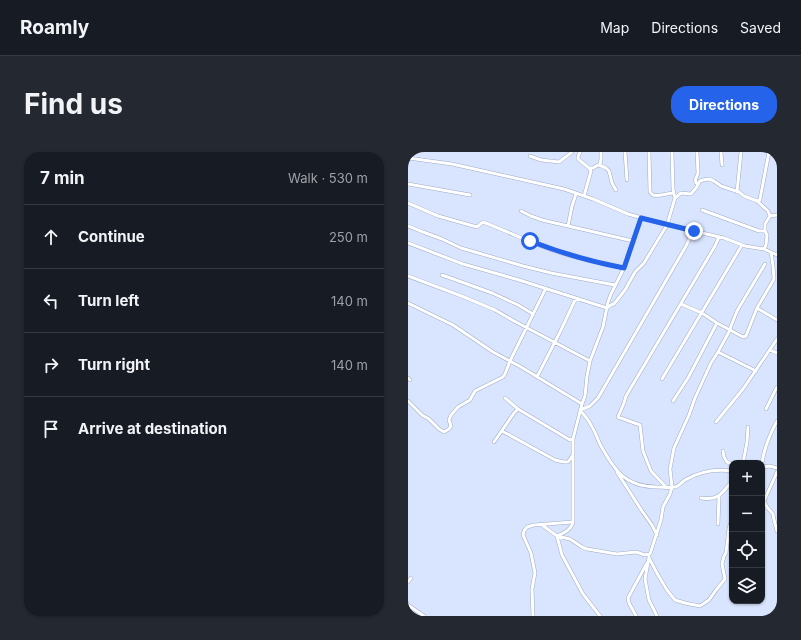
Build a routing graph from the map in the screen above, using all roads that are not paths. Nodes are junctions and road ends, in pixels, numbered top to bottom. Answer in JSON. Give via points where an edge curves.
{"nodes":[{"id":1,"x":572,"y":152,"type":"edge"},
{"id":2,"x":579,"y":152,"type":"edge"},
{"id":3,"x":601,"y":152,"type":"edge"},
{"id":4,"x":625,"y":152,"type":"edge"},
{"id":5,"x":649,"y":152,"type":"edge"},
{"id":6,"x":672,"y":152,"type":"edge"},
{"id":7,"x":697,"y":152,"type":"edge"},
{"id":8,"x":721,"y":152,"type":"edge"},
{"id":9,"x":741,"y":152,"type":"edge"},
{"id":10,"x":769,"y":152,"type":"edge"},
{"id":11,"x":530,"y":156,"type":"dead end"},
{"id":12,"x":408,"y":158,"type":"edge"},
{"id":13,"x":599,"y":165,"type":"junction"},
{"id":14,"x":722,"y":166,"type":"dead end"},
{"id":15,"x":589,"y":168,"type":"junction"},
{"id":16,"x":627,"y":180,"type":"dead end"},
{"id":17,"x":698,"y":183,"type":"junction"},
{"id":18,"x":408,"y":184,"type":"edge"},
{"id":19,"x":616,"y":190,"type":"dead end"},
{"id":20,"x":737,"y":192,"type":"junction"},
{"id":21,"x":674,"y":193,"type":"junction"},
{"id":22,"x":470,"y":194,"type":"dead end"},
{"id":23,"x":576,"y":194,"type":"junction"},
{"id":24,"x":584,"y":196,"type":"junction"},
{"id":25,"x":675,"y":198,"type":"junction"},
{"id":26,"x":757,"y":201,"type":"junction"},
{"id":27,"x":408,"y":203,"type":"edge"},
{"id":28,"x":702,"y":210,"type":"dead end"},
{"id":29,"x":522,"y":211,"type":"dead end"},
{"id":30,"x":777,"y":215,"type":"edge"},
{"id":31,"x":770,"y":216,"type":"junction"},
{"id":32,"x":641,"y":218,"type":"junction"},
{"id":33,"x":667,"y":224,"type":"junction"},
{"id":34,"x":408,"y":226,"type":"edge"},
{"id":35,"x":568,"y":226,"type":"junction"},
{"id":36,"x":694,"y":231,"type":"junction"},
{"id":37,"x":765,"y":231,"type":"junction"},
{"id":38,"x":719,"y":237,"type":"junction"},
{"id":39,"x":633,"y":241,"type":"junction"},
{"id":40,"x":408,"y":243,"type":"edge"},
{"id":41,"x":742,"y":245,"type":"junction"},
{"id":42,"x":764,"y":249,"type":"junction"},
{"id":43,"x":771,"y":252,"type":"junction"},
{"id":44,"x":777,"y":255,"type":"edge"},
{"id":45,"x":765,"y":264,"type":"dead end"},
{"id":46,"x":624,"y":268,"type":"junction"},
{"id":47,"x":442,"y":275,"type":"dead end"},
{"id":48,"x":408,"y":276,"type":"edge"},
{"id":49,"x":615,"y":286,"type":"junction"},
{"id":50,"x":546,"y":288,"type":"junction"},
{"id":51,"x":576,"y":298,"type":"junction"},
{"id":52,"x":408,"y":303,"type":"edge"},
{"id":53,"x":681,"y":304,"type":"junction"},
{"id":54,"x":607,"y":308,"type":"junction"},
{"id":55,"x":757,"y":308,"type":"junction"},
{"id":56,"x":702,"y":313,"type":"junction"},
{"id":57,"x":533,"y":314,"type":"junction"},
{"id":58,"x":777,"y":320,"type":"edge"},
{"id":59,"x":717,"y":323,"type":"junction"},
{"id":60,"x":527,"y":328,"type":"junction"},
{"id":61,"x":730,"y":330,"type":"junction"},
{"id":62,"x":777,"y":339,"type":"edge"},
{"id":63,"x":554,"y":342,"type":"junction"},
{"id":64,"x":770,"y":350,"type":"junction"},
{"id":65,"x":718,"y":352,"type":"junction"},
{"id":66,"x":777,"y":353,"type":"edge"},
{"id":67,"x":590,"y":361,"type":"junction"},
{"id":68,"x":510,"y":362,"type":"junction"},
{"id":69,"x":756,"y":371,"type":"junction"},
{"id":70,"x":537,"y":377,"type":"junction"},
{"id":71,"x":662,"y":379,"type":"dead end"},
{"id":72,"x":777,"y":387,"type":"edge"},
{"id":73,"x":505,"y":398,"type":"dead end"},
{"id":74,"x":408,"y":401,"type":"edge"},
{"id":75,"x":673,"y":401,"type":"dead end"},
{"id":76,"x":582,"y":404,"type":"junction"},
{"id":77,"x":518,"y":409,"type":"junction"},
{"id":78,"x":766,"y":409,"type":"dead end"},
{"id":79,"x":580,"y":410,"type":"junction"},
{"id":80,"x":777,"y":421,"type":"edge"},
{"id":81,"x":716,"y":422,"type":"dead end"},
{"id":82,"x":748,"y":428,"type":"dead end"},
{"id":83,"x":502,"y":431,"type":"junction"},
{"id":84,"x":573,"y":439,"type":"junction"},
{"id":85,"x":494,"y":442,"type":"dead end"},
{"id":86,"x":723,"y":451,"type":"dead end"},
{"id":87,"x":573,"y":454,"type":"junction"},
{"id":88,"x":744,"y":460,"type":"edge"},
{"id":89,"x":763,"y":460,"type":"edge"},
{"id":90,"x":729,"y":463,"type":"edge"},
{"id":91,"x":765,"y":467,"type":"edge"},
{"id":92,"x":614,"y":468,"type":"junction"},
{"id":93,"x":777,"y":468,"type":"edge"},
{"id":94,"x":729,"y":470,"type":"edge"},
{"id":95,"x":777,"y":472,"type":"edge"},
{"id":96,"x":729,"y":484,"type":"edge"},
{"id":97,"x":667,"y":487,"type":"junction"},
{"id":98,"x":672,"y":487,"type":"junction"},
{"id":99,"x":719,"y":496,"type":"junction"},
{"id":100,"x":765,"y":497,"type":"edge"},
{"id":101,"x":701,"y":498,"type":"dead end"},
{"id":102,"x":765,"y":504,"type":"edge"},
{"id":103,"x":573,"y":522,"type":"junction"},
{"id":104,"x":718,"y":524,"type":"dead end"},
{"id":105,"x":542,"y":525,"type":"junction"},
{"id":106,"x":729,"y":528,"type":"edge"},
{"id":107,"x":777,"y":531,"type":"edge"},
{"id":108,"x":657,"y":535,"type":"junction"},
{"id":109,"x":557,"y":536,"type":"junction"},
{"id":110,"x":650,"y":554,"type":"junction"},
{"id":111,"x":649,"y":558,"type":"junction"},
{"id":112,"x":411,"y":578,"type":"dead end"},
{"id":113,"x":408,"y":582,"type":"edge"},
{"id":114,"x":408,"y":605,"type":"edge"},
{"id":115,"x":424,"y":616,"type":"edge"},
{"id":116,"x":532,"y":616,"type":"edge"},
{"id":117,"x":600,"y":616,"type":"edge"},
{"id":118,"x":636,"y":616,"type":"edge"},
{"id":119,"x":657,"y":616,"type":"edge"}],
"edges":[{"from":1,"to":11,"type":"street","via":[[559,162]]},
{"from":2,"to":15,"type":"street","via":[[578,159]]},
{"from":3,"to":13,"type":"street"},
{"from":4,"to":16,"type":"street"},
{"from":5,"to":21,"type":"street","via":[[651,194]]},
{"from":6,"to":21,"type":"street"},
{"from":7,"to":17,"type":"street","via":[[698,173],[695,181]]},
{"from":8,"to":14,"type":"street"},
{"from":9,"to":20,"type":"street"},
{"from":10,"to":26,"type":"street","via":[[760,200]]},
{"from":12,"to":23,"type":"street","via":[[452,164],[564,189]]},
{"from":13,"to":15,"type":"street"},
{"from":13,"to":19,"type":"street","via":[[609,171]]},
{"from":15,"to":24,"type":"street","via":[[591,173]]},
{"from":17,"to":20,"type":"street","via":[[702,180],[714,181]]},
{"from":17,"to":25,"type":"street","via":[[691,194],[682,193]]},
{"from":18,"to":22,"type":"street"},
{"from":20,"to":26,"type":"street"},
{"from":21,"to":25,"type":"street"},
{"from":23,"to":24,"type":"street"},
{"from":23,"to":35,"type":"street"},
{"from":24,"to":32,"type":"street"},
{"from":25,"to":33,"type":"street"},
{"from":26,"to":31,"type":"street"},
{"from":27,"to":46,"type":"street","via":[[452,220],[477,227],[483,222],[562,253]]},
{"from":28,"to":37,"type":"street"},
{"from":29,"to":35,"type":"street","via":[[542,220]]},
{"from":30,"to":31,"type":"street"},
{"from":31,"to":37,"type":"street","via":[[765,224]]},
{"from":32,"to":33,"type":"street"},
{"from":32,"to":39,"type":"street"},
{"from":33,"to":36,"type":"street"},
{"from":33,"to":54,"type":"street","via":[[654,248],[616,303]]},
{"from":34,"to":49,"type":"street","via":[[472,252],[538,270]]},
{"from":35,"to":39,"type":"street"},
{"from":36,"to":38,"type":"street"},
{"from":36,"to":79,"type":"street","via":[[598,398],[590,406]]},
{"from":37,"to":42,"type":"street","via":[[767,234]]},
{"from":38,"to":41,"type":"street"},
{"from":38,"to":53,"type":"street"},
{"from":39,"to":46,"type":"street"},
{"from":40,"to":50,"type":"street","via":[[463,264]]},
{"from":41,"to":42,"type":"street"},
{"from":41,"to":56,"type":"street"},
{"from":42,"to":43,"type":"street"},
{"from":43,"to":44,"type":"street"},
{"from":43,"to":55,"type":"street","via":[[774,279]]},
{"from":45,"to":61,"type":"street","via":[[737,311]]},
{"from":46,"to":49,"type":"street"},
{"from":47,"to":57,"type":"street","via":[[492,293]]},
{"from":48,"to":60,"type":"street","via":[[480,303]]},
{"from":49,"to":54,"type":"street"},
{"from":50,"to":51,"type":"street"},
{"from":50,"to":57,"type":"street"},
{"from":51,"to":54,"type":"street"},
{"from":51,"to":63,"type":"street"},
{"from":52,"to":68,"type":"street","via":[[453,325]]},
{"from":53,"to":56,"type":"street"},
{"from":53,"to":97,"type":"street","via":[[626,396],[618,417],[640,425],[643,451],[651,471]]},
{"from":54,"to":67,"type":"street"},
{"from":55,"to":58,"type":"street"},
{"from":55,"to":61,"type":"street","via":[[746,336]]},
{"from":56,"to":59,"type":"street"},
{"from":56,"to":71,"type":"street"},
{"from":57,"to":60,"type":"street"},
{"from":59,"to":61,"type":"street"},
{"from":59,"to":75,"type":"street"},
{"from":60,"to":63,"type":"street"},
{"from":60,"to":68,"type":"street"},
{"from":61,"to":65,"type":"street"},
{"from":62,"to":64,"type":"street"},
{"from":63,"to":67,"type":"street"},
{"from":63,"to":70,"type":"street"},
{"from":64,"to":66,"type":"street"},
{"from":64,"to":69,"type":"street"},
{"from":65,"to":69,"type":"street"},
{"from":65,"to":98,"type":"street","via":[[674,448],[670,469]]},
{"from":67,"to":76,"type":"street"},
{"from":68,"to":70,"type":"street"},
{"from":68,"to":74,"type":"street","via":[[502,377],[475,391],[470,400],[454,410],[449,420],[451,426],[444,432]]},
{"from":69,"to":81,"type":"street"},
{"from":70,"to":76,"type":"street"},
{"from":72,"to":78,"type":"street"},
{"from":73,"to":77,"type":"street"},
{"from":76,"to":79,"type":"street"},
{"from":77,"to":83,"type":"street"},
{"from":77,"to":84,"type":"street","via":[[560,435]]},
{"from":79,"to":84,"type":"street"},
{"from":79,"to":92,"type":"street","via":[[591,424]]},
{"from":80,"to":89,"type":"street","via":[[766,445]]},
{"from":82,"to":88,"type":"street"},
{"from":83,"to":85,"type":"street"},
{"from":83,"to":87,"type":"street","via":[[555,460],[568,462]]},
{"from":84,"to":87,"type":"street"},
{"from":86,"to":90,"type":"street"},
{"from":87,"to":103,"type":"street"},
{"from":91,"to":93,"type":"street"},
{"from":92,"to":97,"type":"street","via":[[636,484]]},
{"from":92,"to":108,"type":"street"},
{"from":94,"to":98,"type":"street","via":[[696,475]]},
{"from":95,"to":100,"type":"street"},
{"from":96,"to":99,"type":"street"},
{"from":97,"to":98,"type":"street"},
{"from":98,"to":108,"type":"street"},
{"from":99,"to":101,"type":"street","via":[[713,499]]},
{"from":99,"to":104,"type":"street"},
{"from":102,"to":107,"type":"street","via":[[773,514]]},
{"from":103,"to":105,"type":"street"},
{"from":103,"to":109,"type":"street","via":[[570,529]]},
{"from":105,"to":109,"type":"street"},
{"from":105,"to":116,"type":"street","via":[[527,527],[523,535],[531,553],[535,573]]},
{"from":106,"to":111,"type":"street","via":[[727,549],[722,564],[725,579],[709,600],[700,606],[675,600]]},
{"from":108,"to":110,"type":"street"},
{"from":109,"to":110,"type":"street","via":[[570,539],[587,549],[617,554]]},
{"from":109,"to":117,"type":"street","via":[[562,555],[582,594]]},
{"from":110,"to":111,"type":"street"},
{"from":111,"to":118,"type":"street","via":[[628,598]]},
{"from":111,"to":119,"type":"street","via":[[645,579],[649,600]]},
{"from":112,"to":113,"type":"street"},
{"from":114,"to":115,"type":"street"}]}
